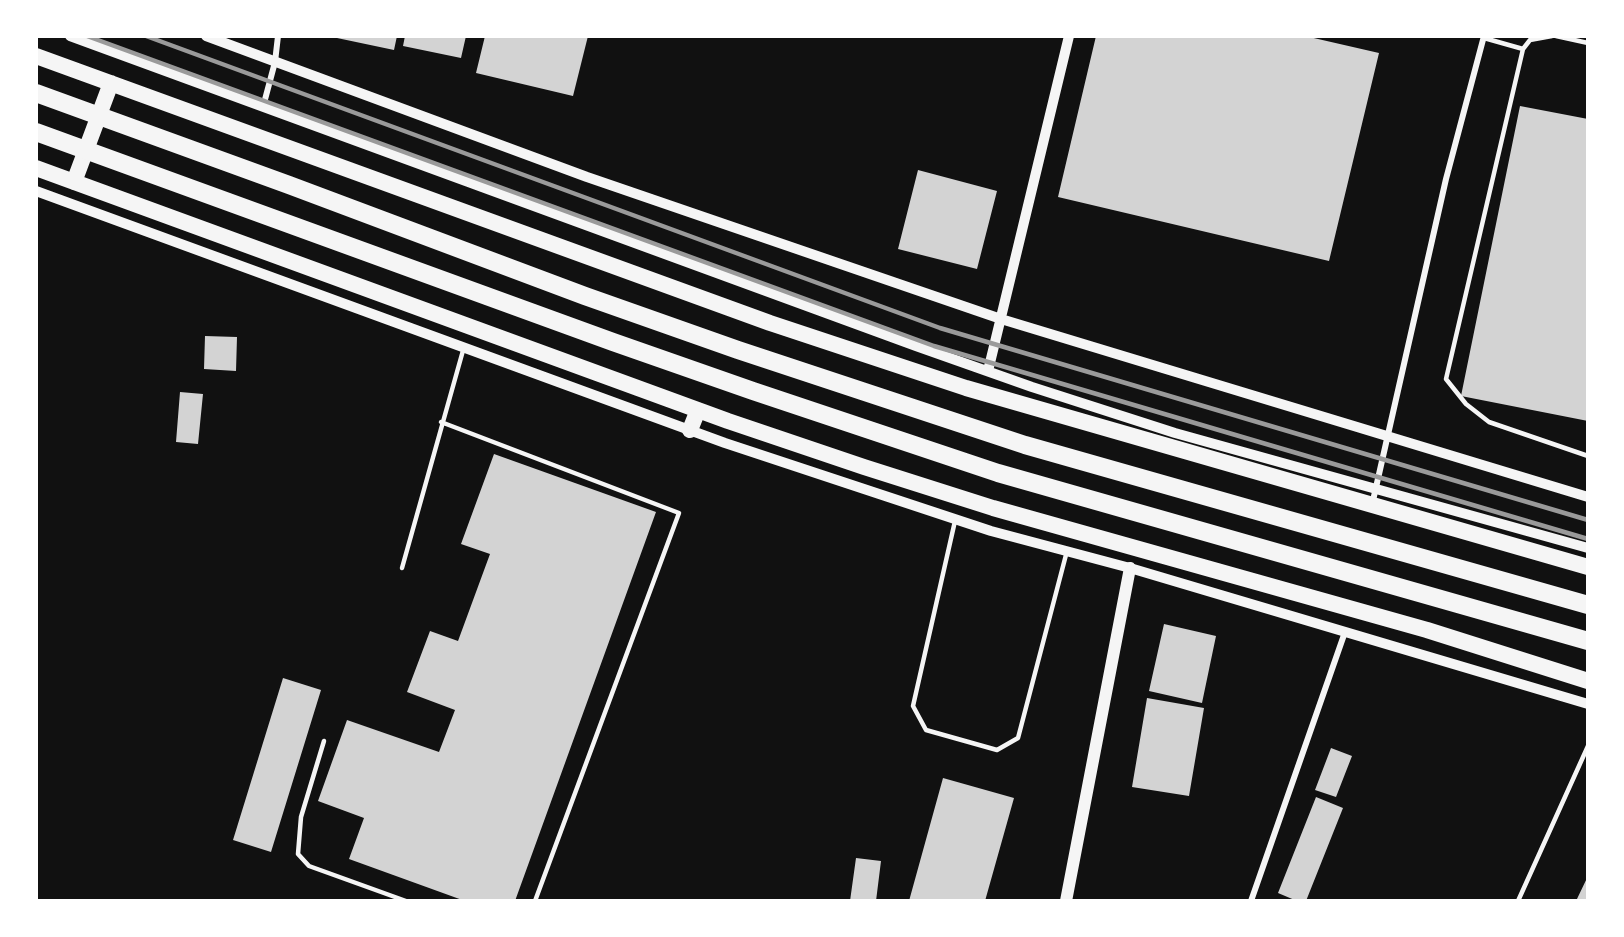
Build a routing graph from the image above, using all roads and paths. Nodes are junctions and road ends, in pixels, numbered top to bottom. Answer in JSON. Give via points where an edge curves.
{"nodes":[{"id":1,"x":70,"y":36,"type":"edge"},
{"id":2,"x":206,"y":36,"type":"edge"},
{"id":3,"x":278,"y":36,"type":"edge"},
{"id":4,"x":1069,"y":36,"type":"edge"},
{"id":5,"x":1554,"y":36,"type":"edge"},
{"id":6,"x":1484,"y":37,"type":"edge"},
{"id":7,"x":1588,"y":43,"type":"edge"},
{"id":8,"x":1523,"y":49,"type":"junction"},
{"id":9,"x":36,"y":56,"type":"edge"},
{"id":10,"x":274,"y":62,"type":"junction"},
{"id":11,"x":111,"y":83,"type":"junction"},
{"id":12,"x":36,"y":93,"type":"edge"},
{"id":13,"x":263,"y":107,"type":"junction"},
{"id":14,"x":36,"y":132,"type":"edge"},
{"id":15,"x":36,"y":168,"type":"edge"},
{"id":16,"x":74,"y":182,"type":"junction"},
{"id":17,"x":36,"y":191,"type":"edge"},
{"id":18,"x":1001,"y":319,"type":"junction"},
{"id":19,"x":464,"y":347,"type":"junction"},
{"id":20,"x":988,"y":371,"type":"junction"},
{"id":21,"x":698,"y":410,"type":"junction"},
{"id":22,"x":441,"y":422,"type":"junction"},
{"id":23,"x":690,"y":430,"type":"junction"},
{"id":24,"x":1389,"y":436,"type":"junction"},
{"id":25,"x":1588,"y":456,"type":"edge"},
{"id":26,"x":1377,"y":489,"type":"junction"},
{"id":27,"x":1588,"y":497,"type":"edge"},
{"id":28,"x":1372,"y":506,"type":"junction"},
{"id":29,"x":956,"y":519,"type":"junction"},
{"id":30,"x":1588,"y":548,"type":"edge"},
{"id":31,"x":1066,"y":551,"type":"junction"},
{"id":32,"x":1588,"y":567,"type":"edge"},
{"id":33,"x":402,"y":568,"type":"dead end"},
{"id":34,"x":1130,"y":568,"type":"junction"},
{"id":35,"x":1588,"y":605,"type":"edge"},
{"id":36,"x":1345,"y":632,"type":"junction"},
{"id":37,"x":1588,"y":641,"type":"edge"},
{"id":38,"x":1588,"y":681,"type":"edge"},
{"id":39,"x":1588,"y":704,"type":"edge"},
{"id":40,"x":324,"y":741,"type":"dead end"},
{"id":41,"x":1588,"y":746,"type":"edge"},
{"id":42,"x":406,"y":901,"type":"edge"},
{"id":43,"x":535,"y":901,"type":"edge"},
{"id":44,"x":1066,"y":901,"type":"edge"},
{"id":45,"x":1251,"y":901,"type":"edge"},
{"id":46,"x":1518,"y":901,"type":"edge"}],
"edges":[{"from":1,"to":13,"type":"street"},
{"from":2,"to":10,"type":"street"},
{"from":3,"to":10,"type":"street"},
{"from":4,"to":18,"type":"street"},
{"from":5,"to":7,"type":"lane"},
{"from":5,"to":8,"type":"lane","via":[[1530,40]]},
{"from":6,"to":8,"type":"lane"},
{"from":6,"to":24,"type":"street","via":[[1446,178]]},
{"from":8,"to":25,"type":"lane","via":[[1446,379],[1466,404],[1489,422]]},
{"from":9,"to":11,"type":"highway"},
{"from":10,"to":13,"type":"street"},
{"from":10,"to":18,"type":"street","via":[[587,177]]},
{"from":11,"to":16,"type":"highway"},
{"from":11,"to":28,"type":"highway","via":[[792,330],[966,388]]},
{"from":12,"to":35,"type":"highway","via":[[607,304],[1025,445]]},
{"from":13,"to":20,"type":"street"},
{"from":14,"to":37,"type":"highway","via":[[634,350],[998,473]]},
{"from":15,"to":16,"type":"highway"},
{"from":16,"to":21,"type":"highway"},
{"from":17,"to":19,"type":"street"},
{"from":18,"to":20,"type":"street"},
{"from":18,"to":24,"type":"street"},
{"from":19,"to":22,"type":"lane"},
{"from":19,"to":23,"type":"street"},
{"from":20,"to":26,"type":"street","via":[[1175,433]]},
{"from":21,"to":23,"type":"highway"},
{"from":21,"to":38,"type":"highway","via":[[993,508],[1427,630]]},
{"from":22,"to":33,"type":"lane"},
{"from":22,"to":43,"type":"lane","via":[[679,513]]},
{"from":23,"to":29,"type":"street"},
{"from":24,"to":26,"type":"street"},
{"from":24,"to":27,"type":"street"},
{"from":26,"to":28,"type":"street"},
{"from":26,"to":30,"type":"street"},
{"from":28,"to":32,"type":"highway"},
{"from":29,"to":31,"type":"street"},
{"from":29,"to":31,"type":"lane","via":[[913,706],[927,730],[996,750],[1018,738]]},
{"from":31,"to":34,"type":"street"},
{"from":34,"to":36,"type":"street"},
{"from":34,"to":44,"type":"main road"},
{"from":36,"to":39,"type":"street"},
{"from":36,"to":45,"type":"street"},
{"from":40,"to":42,"type":"lane","via":[[301,817],[298,854],[309,867]]},
{"from":41,"to":46,"type":"lane"}]}
